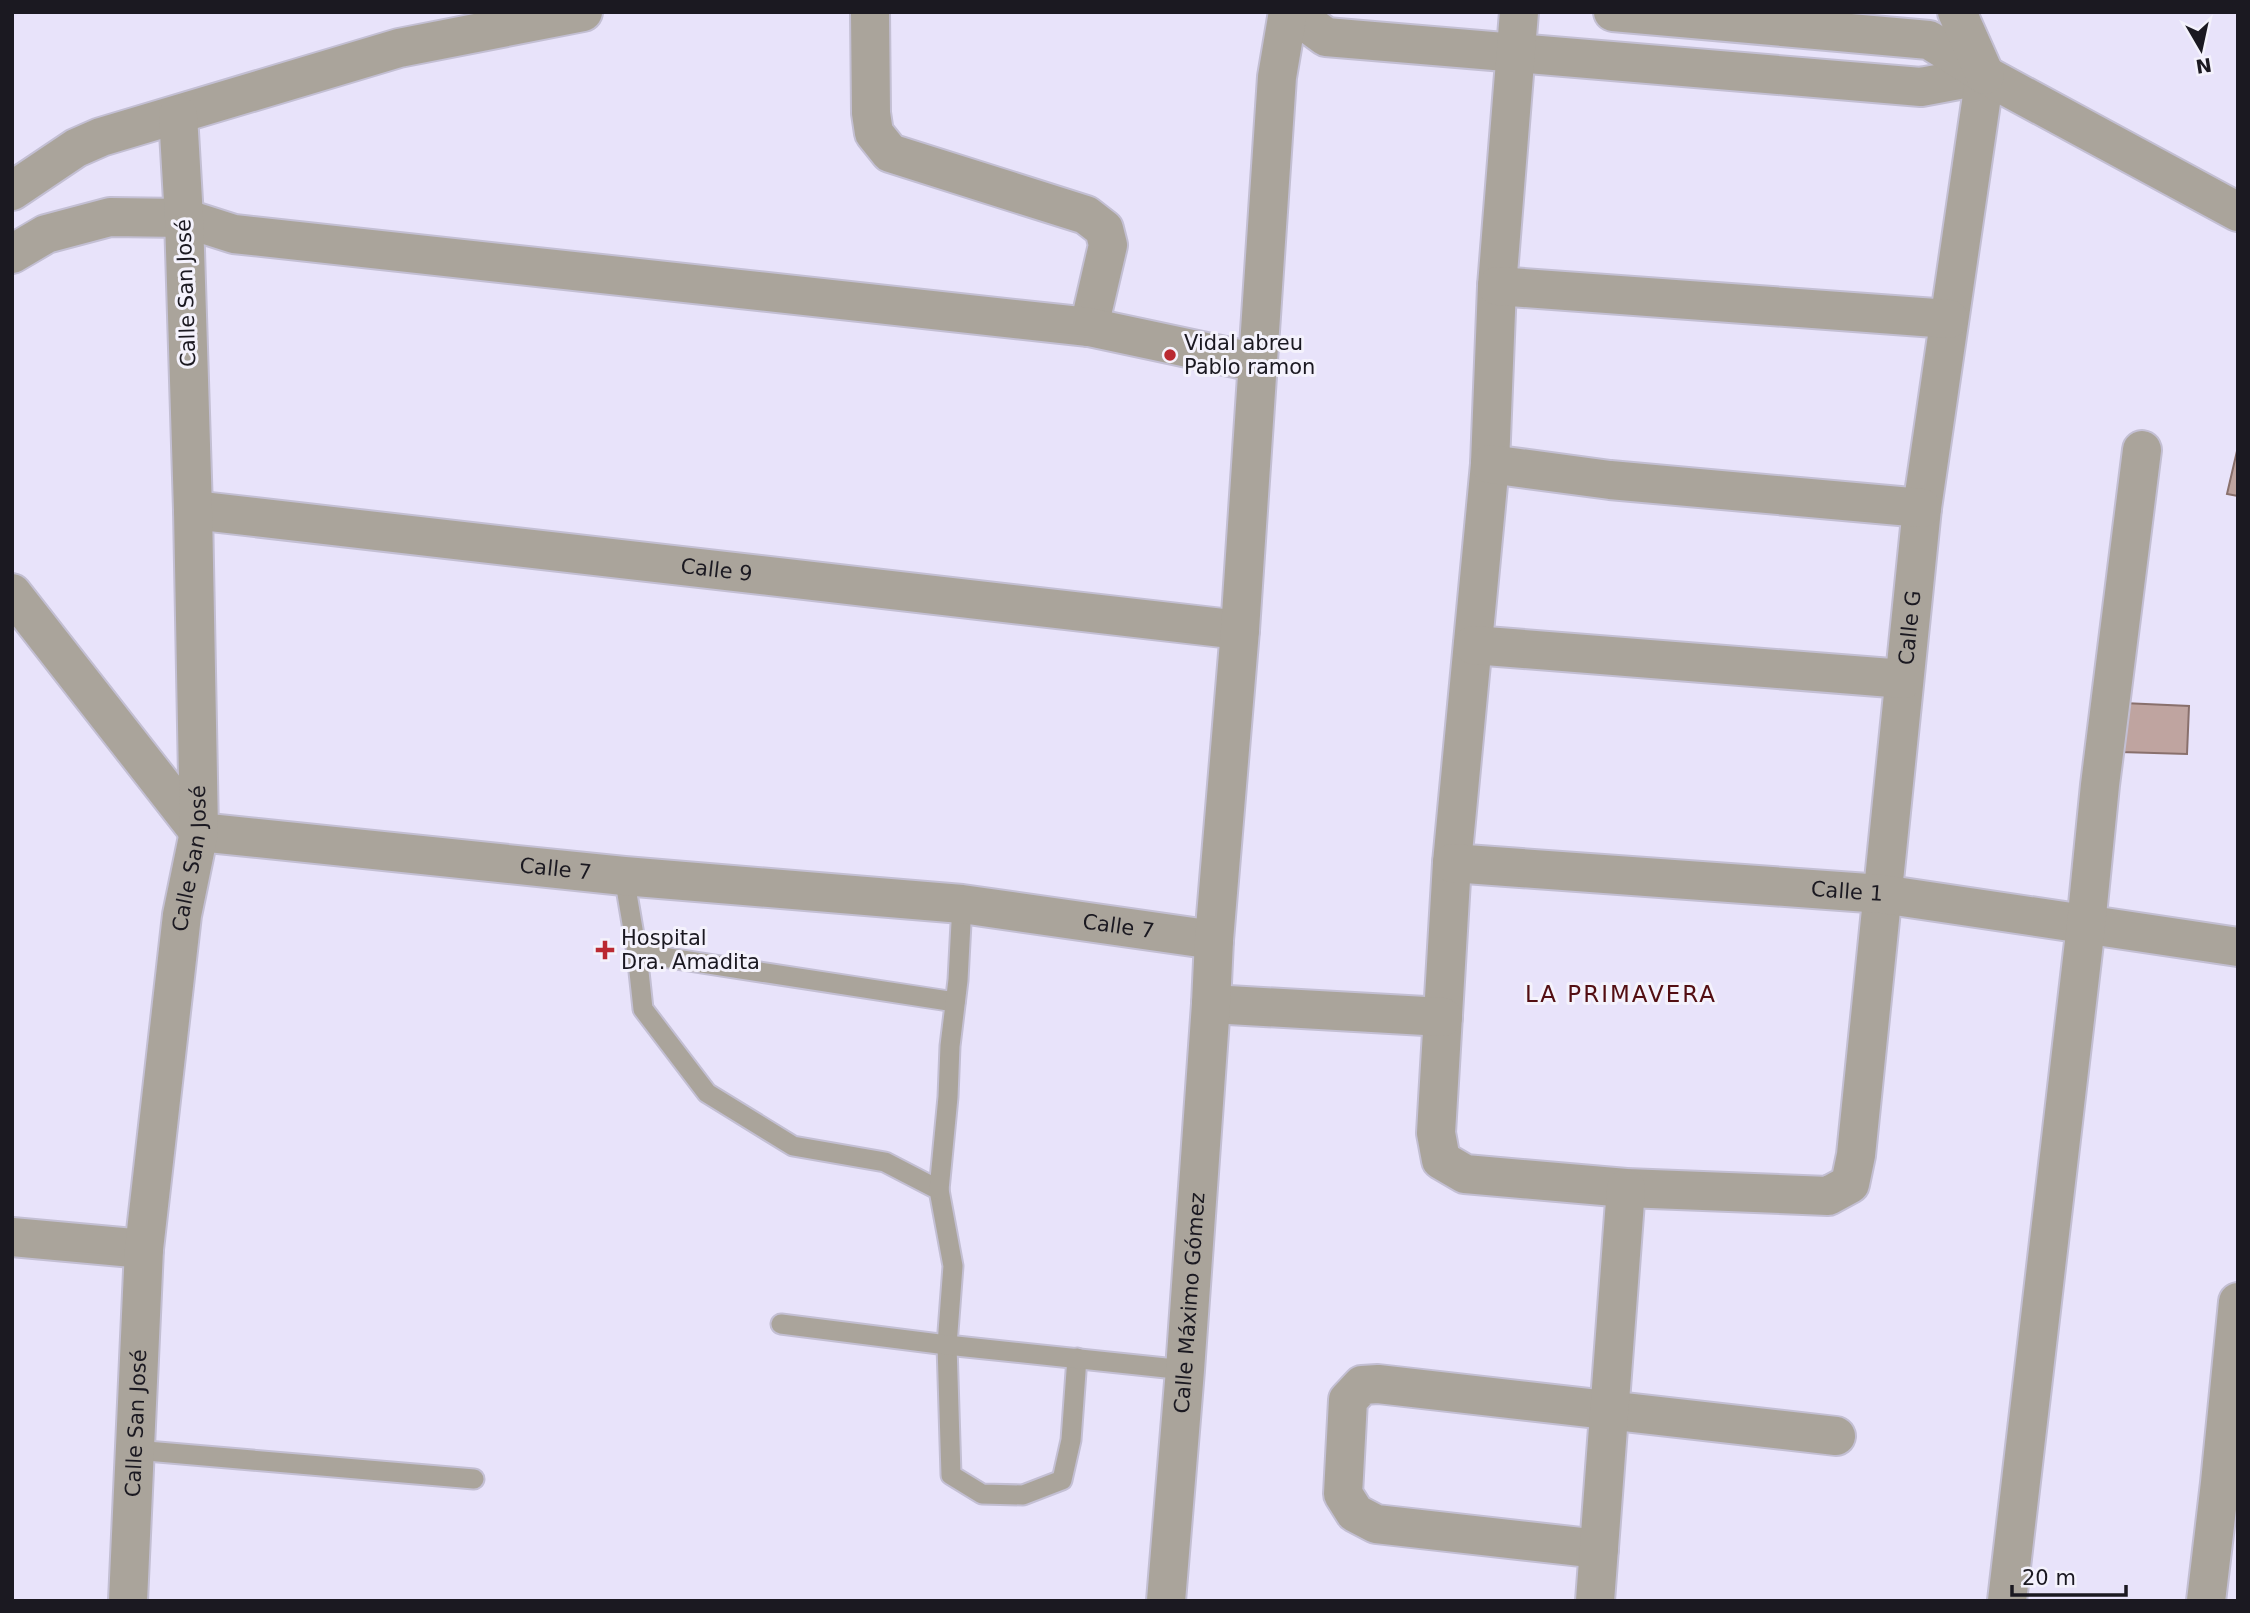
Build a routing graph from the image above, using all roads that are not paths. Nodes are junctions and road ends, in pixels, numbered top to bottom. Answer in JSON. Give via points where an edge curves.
{"nodes":[{"id":1,"x":583,"y":12,"type":"edge"},
{"id":2,"x":870,"y":12,"type":"edge"},
{"id":3,"x":1290,"y":12,"type":"edge"},
{"id":4,"x":1520,"y":12,"type":"edge"},
{"id":5,"x":1613,"y":12,"type":"edge"},
{"id":6,"x":1957,"y":12,"type":"edge"},
{"id":7,"x":1517,"y":51,"type":"junction"},
{"id":8,"x":1985,"y":75,"type":"junction"},
{"id":9,"x":178,"y":115,"type":"junction"},
{"id":10,"x":12,"y":191,"type":"edge"},
{"id":11,"x":2238,"y":212,"type":"edge"},
{"id":12,"x":184,"y":218,"type":"junction"},
{"id":13,"x":12,"y":254,"type":"edge"},
{"id":14,"x":1497,"y":286,"type":"junction"},
{"id":15,"x":1949,"y":318,"type":"junction"},
{"id":16,"x":1089,"y":327,"type":"junction"},
{"id":17,"x":1258,"y":363,"type":"junction"},
{"id":18,"x":2142,"y":450,"type":"dead end"},
{"id":19,"x":1490,"y":464,"type":"junction"},
{"id":20,"x":1922,"y":509,"type":"junction"},
{"id":21,"x":193,"y":510,"type":"junction"},
{"id":22,"x":12,"y":593,"type":"edge"},
{"id":23,"x":1240,"y":630,"type":"junction"},
{"id":24,"x":1473,"y":645,"type":"junction"},
{"id":25,"x":1904,"y":679,"type":"junction"},
{"id":26,"x":199,"y":832,"type":"junction"},
{"id":27,"x":1452,"y":863,"type":"junction"},
{"id":28,"x":624,"y":876,"type":"junction"},
{"id":29,"x":1882,"y":894,"type":"junction"},
{"id":30,"x":962,"y":904,"type":"junction"},
{"id":31,"x":2086,"y":925,"type":"junction"},
{"id":32,"x":1214,"y":940,"type":"junction"},
{"id":33,"x":2238,"y":947,"type":"edge"},
{"id":34,"x":637,"y":953,"type":"junction"},
{"id":35,"x":955,"y":1002,"type":"junction"},
{"id":36,"x":1211,"y":1004,"type":"junction"},
{"id":37,"x":1443,"y":1017,"type":"junction"},
{"id":38,"x":1626,"y":1188,"type":"junction"},
{"id":39,"x":939,"y":1190,"type":"junction"},
{"id":40,"x":12,"y":1237,"type":"edge"},
{"id":41,"x":144,"y":1249,"type":"junction"},
{"id":42,"x":2238,"y":1302,"type":"edge"},
{"id":43,"x":780,"y":1324,"type":"dead end"},
{"id":44,"x":947,"y":1345,"type":"junction"},
{"id":45,"x":1077,"y":1358,"type":"junction"},
{"id":46,"x":1185,"y":1370,"type":"junction"},
{"id":47,"x":1610,"y":1410,"type":"junction"},
{"id":48,"x":1836,"y":1436,"type":"dead end"},
{"id":49,"x":135,"y":1450,"type":"junction"},
{"id":50,"x":474,"y":1479,"type":"dead end"},
{"id":51,"x":2229,"y":1484,"type":"edge"},
{"id":52,"x":1599,"y":1549,"type":"junction"},
{"id":53,"x":128,"y":1601,"type":"edge"},
{"id":54,"x":1166,"y":1601,"type":"edge"},
{"id":55,"x":1595,"y":1601,"type":"edge"},
{"id":56,"x":2007,"y":1601,"type":"edge"},
{"id":57,"x":2206,"y":1601,"type":"edge"}],
"edges":[{"from":1,"to":9,"type":"street","via":[[399,48]]},
{"from":2,"to":16,"type":"street","via":[[871,113],[874,133],[890,153],[1086,215],[1104,229],[1108,246]]},
{"from":3,"to":7,"type":"street","via":[[1325,37]]},
{"from":3,"to":17,"type":"street","name":"Calle Máximo Gómez","via":[[1277,78]]},
{"from":4,"to":7,"type":"street"},
{"from":5,"to":8,"type":"street","via":[[1929,40]]},
{"from":6,"to":8,"type":"street"},
{"from":7,"to":8,"type":"street","via":[[1921,87]]},
{"from":7,"to":14,"type":"street"},
{"from":8,"to":11,"type":"street"},
{"from":8,"to":15,"type":"street","name":"Calle G"},
{"from":9,"to":10,"type":"street","via":[[76,148]]},
{"from":9,"to":12,"type":"street","name":"Calle San José"},
{"from":12,"to":13,"type":"street","via":[[110,217],[46,234]]},
{"from":12,"to":16,"type":"street","via":[[234,234]]},
{"from":12,"to":21,"type":"street","name":"Calle San José"},
{"from":14,"to":15,"type":"street"},
{"from":14,"to":19,"type":"street"},
{"from":15,"to":20,"type":"street","name":"Calle G"},
{"from":16,"to":17,"type":"street"},
{"from":17,"to":23,"type":"street","name":"Calle Máximo Gómez"},
{"from":18,"to":31,"type":"street"},
{"from":19,"to":20,"type":"street"},
{"from":19,"to":24,"type":"street"},
{"from":20,"to":25,"type":"street","name":"Calle G"},
{"from":21,"to":23,"type":"street","name":"Calle 9"},
{"from":21,"to":26,"type":"street","name":"Calle San José"},
{"from":22,"to":26,"type":"street"},
{"from":23,"to":32,"type":"street","name":"Calle Máximo Gómez"},
{"from":24,"to":25,"type":"street"},
{"from":24,"to":27,"type":"street"},
{"from":25,"to":29,"type":"street","name":"Calle G"},
{"from":26,"to":28,"type":"street","name":"Calle 7"},
{"from":26,"to":41,"type":"street","name":"Calle San José","via":[[182,915]]},
{"from":27,"to":29,"type":"street","name":"Calle 1"},
{"from":27,"to":37,"type":"street"},
{"from":28,"to":30,"type":"street","name":"Calle 7"},
{"from":28,"to":34,"type":"lane"},
{"from":29,"to":31,"type":"street","name":"Calle 1"},
{"from":29,"to":38,"type":"street","name":"Calle G","via":[[1850,1184],[1828,1196]]},
{"from":30,"to":32,"type":"street","name":"Calle 7"},
{"from":30,"to":35,"type":"lane"},
{"from":31,"to":33,"type":"street","name":"Calle 1"},
{"from":31,"to":56,"type":"street"},
{"from":32,"to":36,"type":"street","name":"Calle Máximo Gómez"},
{"from":34,"to":35,"type":"lane"},
{"from":34,"to":39,"type":"lane","via":[[643,1009],[707,1093],[793,1146],[886,1162]]},
{"from":35,"to":39,"type":"lane"},
{"from":36,"to":37,"type":"street"},
{"from":36,"to":46,"type":"street","name":"Calle Máximo Gómez"},
{"from":37,"to":38,"type":"street","via":[[1436,1133],[1441,1160],[1465,1174]]},
{"from":38,"to":47,"type":"street"},
{"from":39,"to":44,"type":"lane","via":[[953,1266]]},
{"from":40,"to":41,"type":"street"},
{"from":41,"to":49,"type":"street","name":"Calle San José"},
{"from":42,"to":51,"type":"street"},
{"from":43,"to":44,"type":"lane"},
{"from":44,"to":45,"type":"lane"},
{"from":44,"to":45,"type":"lane","via":[[951,1475],[982,1494],[1023,1495],[1062,1480],[1071,1440]]},
{"from":45,"to":46,"type":"lane"},
{"from":46,"to":54,"type":"street","name":"Calle Máximo Gómez"},
{"from":47,"to":48,"type":"street"},
{"from":47,"to":52,"type":"street"},
{"from":47,"to":52,"type":"street","via":[[1378,1384],[1362,1385],[1348,1400],[1343,1494],[1355,1513],[1376,1524]]},
{"from":49,"to":50,"type":"lane"},
{"from":49,"to":53,"type":"street","name":"Calle San José"},
{"from":51,"to":57,"type":"street"},
{"from":52,"to":55,"type":"street"}]}
